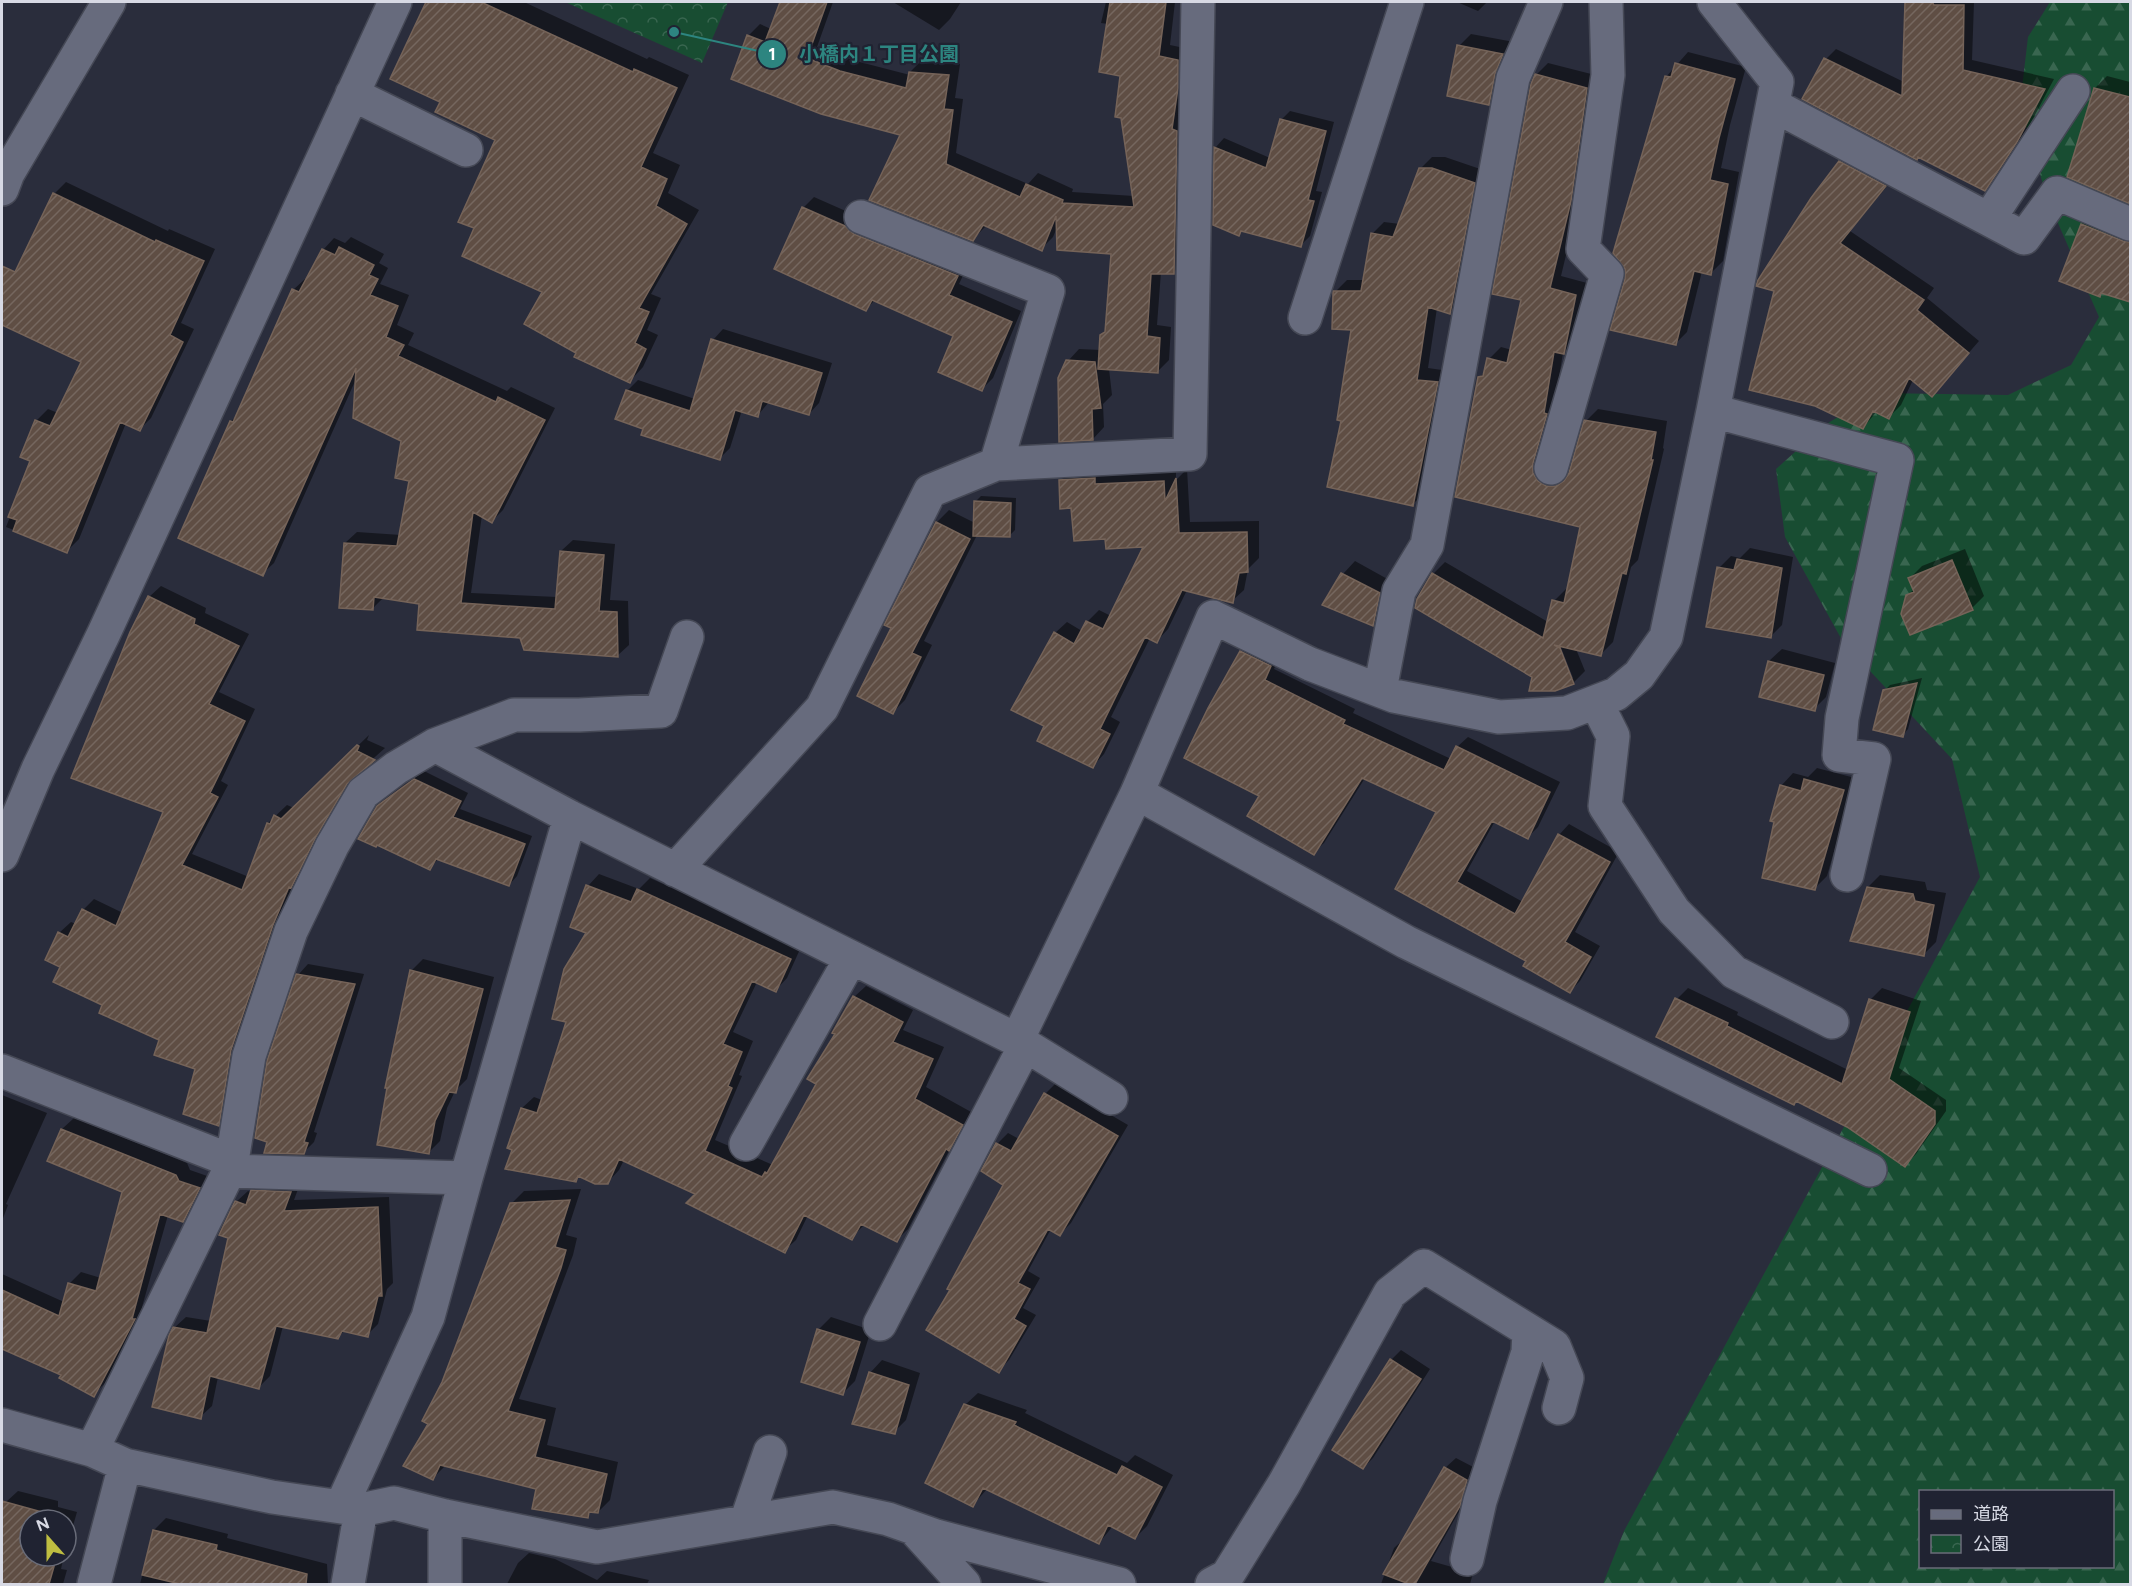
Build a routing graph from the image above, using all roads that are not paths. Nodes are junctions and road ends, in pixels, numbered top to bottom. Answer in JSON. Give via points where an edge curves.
{"nodes":[{"id":1,"x":109,"y":2,"type":"edge"},
{"id":2,"x":395,"y":2,"type":"edge"},
{"id":3,"x":1198,"y":2,"type":"edge"},
{"id":4,"x":1407,"y":2,"type":"edge"},
{"id":5,"x":1546,"y":2,"type":"edge"},
{"id":6,"x":1606,"y":2,"type":"edge"},
{"id":7,"x":1714,"y":2,"type":"edge"},
{"id":8,"x":2073,"y":91,"type":"dead end"},
{"id":9,"x":352,"y":94,"type":"junction"},
{"id":10,"x":1773,"y":105,"type":"junction"},
{"id":11,"x":466,"y":150,"type":"dead end"},
{"id":12,"x":12,"y":153,"type":"edge"},
{"id":13,"x":2,"y":189,"type":"edge"},
{"id":14,"x":861,"y":217,"type":"dead end"},
{"id":15,"x":1989,"y":219,"type":"junction"},
{"id":16,"x":2130,"y":224,"type":"edge"},
{"id":17,"x":1305,"y":318,"type":"dead end"},
{"id":18,"x":1713,"y":411,"type":"junction"},
{"id":19,"x":996,"y":464,"type":"junction"},
{"id":20,"x":1551,"y":468,"type":"dead end"},
{"id":21,"x":687,"y":637,"type":"dead end"},
{"id":22,"x":1380,"y":690,"type":"junction"},
{"id":23,"x":1596,"y":702,"type":"junction"},
{"id":24,"x":435,"y":746,"type":"junction"},
{"id":25,"x":1137,"y":793,"type":"junction"},
{"id":26,"x":570,"y":817,"type":"junction"},
{"id":27,"x":8,"y":819,"type":"edge"},
{"id":28,"x":2,"y":855,"type":"edge"},
{"id":29,"x":675,"y":870,"type":"junction"},
{"id":30,"x":1847,"y":875,"type":"dead end"},
{"id":31,"x":851,"y":958,"type":"junction"},
{"id":32,"x":1832,"y":1022,"type":"dead end"},
{"id":33,"x":1021,"y":1043,"type":"junction"},
{"id":34,"x":2,"y":1071,"type":"edge"},
{"id":35,"x":1110,"y":1098,"type":"dead end"},
{"id":36,"x":746,"y":1144,"type":"dead end"},
{"id":37,"x":230,"y":1166,"type":"junction"},
{"id":38,"x":1870,"y":1170,"type":"dead end"},
{"id":39,"x":466,"y":1178,"type":"junction"},
{"id":40,"x":880,"y":1324,"type":"dead end"},
{"id":41,"x":1529,"y":1331,"type":"junction"},
{"id":42,"x":1559,"y":1408,"type":"dead end"},
{"id":43,"x":2,"y":1425,"type":"edge"},
{"id":44,"x":92,"y":1450,"type":"junction"},
{"id":45,"x":770,"y":1452,"type":"dead end"},
{"id":46,"x":125,"y":1465,"type":"junction"},
{"id":47,"x":351,"y":1508,"type":"junction"},
{"id":48,"x":445,"y":1516,"type":"junction"},
{"id":49,"x":746,"y":1522,"type":"junction"},
{"id":50,"x":914,"y":1529,"type":"junction"},
{"id":51,"x":1467,"y":1559,"type":"dead end"},
{"id":52,"x":94,"y":1584,"type":"edge"},
{"id":53,"x":348,"y":1584,"type":"edge"},
{"id":54,"x":445,"y":1584,"type":"edge"},
{"id":55,"x":964,"y":1584,"type":"edge"},
{"id":56,"x":1119,"y":1584,"type":"edge"},
{"id":57,"x":1212,"y":1584,"type":"edge"}],
"edges":[{"from":1,"to":12,"type":"street"},
{"from":2,"to":9,"type":"street"},
{"from":3,"to":19,"type":"street","via":[[1190,454]]},
{"from":4,"to":17,"type":"street"},
{"from":5,"to":22,"type":"street","via":[[1513,78],[1427,545],[1399,591]]},
{"from":6,"to":20,"type":"street","via":[[1608,75],[1583,249],[1607,274]]},
{"from":7,"to":10,"type":"street","via":[[1777,82]]},
{"from":8,"to":15,"type":"street"},
{"from":9,"to":11,"type":"street"},
{"from":9,"to":27,"type":"street","via":[[104,633],[38,769]]},
{"from":10,"to":15,"type":"street"},
{"from":10,"to":18,"type":"street"},
{"from":12,"to":13,"type":"street"},
{"from":14,"to":19,"type":"street","via":[[1048,291]]},
{"from":15,"to":16,"type":"street","via":[[2024,238],[2057,193]]},
{"from":18,"to":23,"type":"street","via":[[1666,638],[1639,675],[1616,694]]},
{"from":18,"to":30,"type":"street","via":[[1897,460],[1842,718],[1839,755],[1874,759]]},
{"from":19,"to":29,"type":"street","via":[[930,491],[822,708]]},
{"from":21,"to":24,"type":"street","via":[[661,711],[514,715]]},
{"from":22,"to":23,"type":"street","via":[[1499,717],[1567,713]]},
{"from":22,"to":25,"type":"street","via":[[1310,664],[1213,617]]},
{"from":23,"to":32,"type":"street","via":[[1613,736],[1605,806],[1674,911],[1734,972]]},
{"from":24,"to":26,"type":"street"},
{"from":24,"to":37,"type":"street","via":[[363,793],[332,846],[296,921],[249,1056]]},
{"from":25,"to":33,"type":"street"},
{"from":25,"to":38,"type":"street","via":[[1406,942]]},
{"from":26,"to":29,"type":"street"},
{"from":26,"to":39,"type":"street"},
{"from":27,"to":28,"type":"street"},
{"from":29,"to":31,"type":"street"},
{"from":31,"to":33,"type":"street"},
{"from":31,"to":36,"type":"street"},
{"from":33,"to":35,"type":"street"},
{"from":33,"to":40,"type":"street"},
{"from":34,"to":37,"type":"street"},
{"from":37,"to":39,"type":"street"},
{"from":37,"to":44,"type":"street"},
{"from":39,"to":47,"type":"street","via":[[428,1317]]},
{"from":41,"to":42,"type":"street","via":[[1554,1346],[1567,1378]]},
{"from":41,"to":51,"type":"street","via":[[1528,1352],[1480,1500]]},
{"from":41,"to":57,"type":"street","via":[[1424,1266],[1390,1293],[1284,1484],[1227,1576]]},
{"from":43,"to":44,"type":"street"},
{"from":44,"to":46,"type":"street"},
{"from":45,"to":49,"type":"street"},
{"from":46,"to":47,"type":"street","via":[[272,1497]]},
{"from":46,"to":52,"type":"street"},
{"from":47,"to":48,"type":"street","via":[[394,1503]]},
{"from":47,"to":53,"type":"street"},
{"from":48,"to":49,"type":"street","via":[[597,1547]]},
{"from":48,"to":54,"type":"street"},
{"from":49,"to":50,"type":"street","via":[[833,1507]]},
{"from":50,"to":55,"type":"street"},
{"from":50,"to":56,"type":"street"}]}
